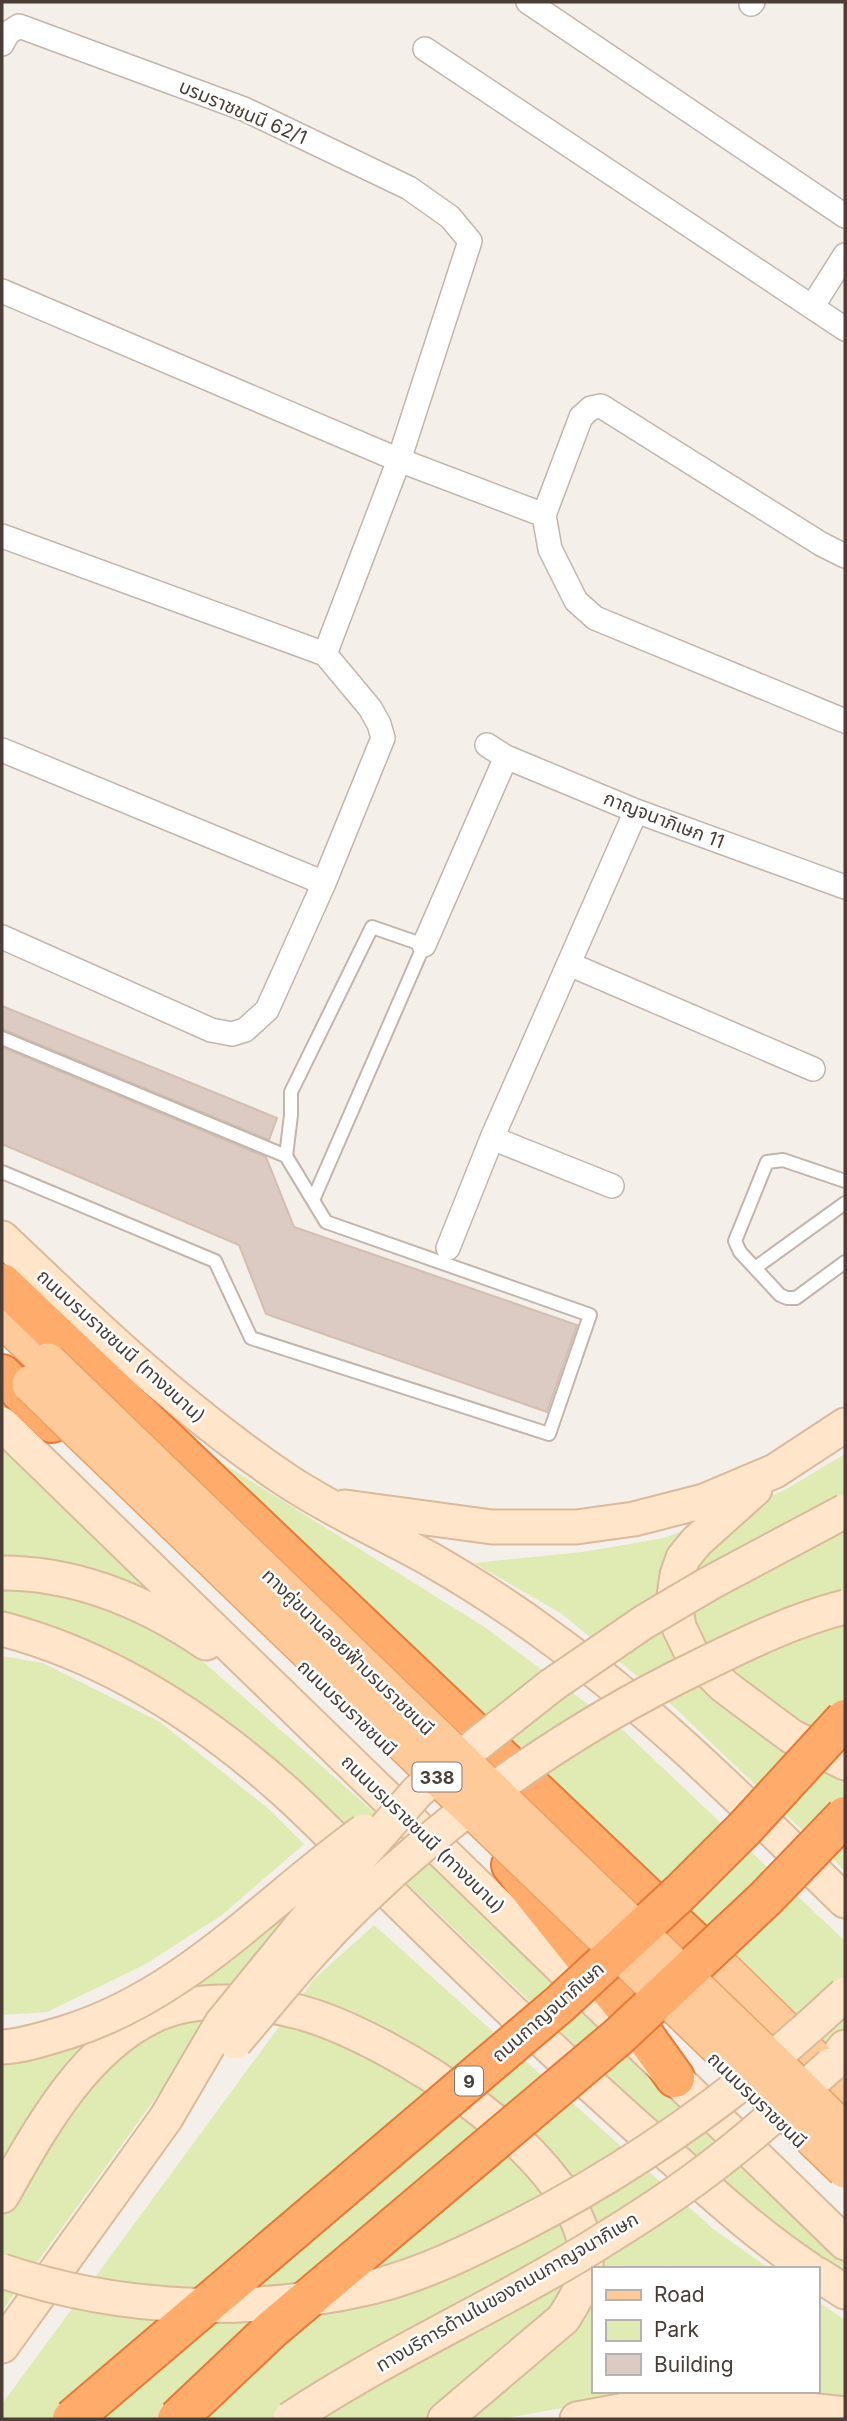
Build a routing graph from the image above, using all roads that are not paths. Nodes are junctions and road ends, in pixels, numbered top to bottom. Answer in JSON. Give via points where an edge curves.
{"nodes":[{"id":1,"x":528,"y":2,"type":"edge"},
{"id":2,"x":2,"y":44,"type":"edge"},
{"id":3,"x":425,"y":49,"type":"dead end"},
{"id":4,"x":845,"y":216,"type":"edge"},
{"id":5,"x":845,"y":255,"type":"edge"},
{"id":6,"x":2,"y":291,"type":"edge"},
{"id":7,"x":812,"y":307,"type":"junction"},
{"id":8,"x":845,"y":329,"type":"edge"},
{"id":9,"x":399,"y":460,"type":"junction"},
{"id":10,"x":544,"y":515,"type":"junction"},
{"id":11,"x":2,"y":536,"type":"edge"},
{"id":12,"x":845,"y":556,"type":"edge"},
{"id":13,"x":325,"y":654,"type":"junction"},
{"id":14,"x":845,"y":721,"type":"edge"},
{"id":15,"x":2,"y":750,"type":"edge"},
{"id":16,"x":636,"y":811,"type":"junction"},
{"id":17,"x":324,"y":883,"type":"junction"},
{"id":18,"x":845,"y":887,"type":"edge"},
{"id":19,"x":2,"y":937,"type":"edge"},
{"id":20,"x":424,"y":945,"type":"junction"},
{"id":21,"x":569,"y":964,"type":"junction"},
{"id":22,"x":2,"y":1038,"type":"edge"},
{"id":23,"x":813,"y":1069,"type":"dead end"},
{"id":24,"x":492,"y":1138,"type":"junction"},
{"id":25,"x":286,"y":1156,"type":"junction"},
{"id":26,"x":2,"y":1172,"type":"edge"},
{"id":27,"x":845,"y":1181,"type":"edge"},
{"id":28,"x":612,"y":1186,"type":"dead end"},
{"id":29,"x":313,"y":1200,"type":"junction"},
{"id":30,"x":845,"y":1203,"type":"edge"},
{"id":31,"x":2,"y":1238,"type":"edge"},
{"id":32,"x":448,"y":1248,"type":"dead end"},
{"id":33,"x":845,"y":1262,"type":"edge"},
{"id":34,"x":755,"y":1268,"type":"junction"},
{"id":35,"x":2,"y":1283,"type":"edge"},
{"id":36,"x":2,"y":1318,"type":"edge"},
{"id":37,"x":2,"y":1356,"type":"edge"},
{"id":38,"x":2,"y":1374,"type":"edge"},
{"id":39,"x":2,"y":1424,"type":"edge"},
{"id":40,"x":845,"y":1424,"type":"edge"},
{"id":41,"x":775,"y":1471,"type":"junction"},
{"id":42,"x":325,"y":1505,"type":"junction"},
{"id":43,"x":845,"y":1511,"type":"edge"},
{"id":44,"x":2,"y":1573,"type":"edge"},
{"id":45,"x":845,"y":1607,"type":"edge"},
{"id":46,"x":2,"y":1629,"type":"edge"},
{"id":47,"x":280,"y":1695,"type":"junction"},
{"id":48,"x":845,"y":1719,"type":"edge"},
{"id":49,"x":845,"y":1763,"type":"edge"},
{"id":50,"x":418,"y":1791,"type":"junction"},
{"id":51,"x":845,"y":1816,"type":"edge"},
{"id":52,"x":511,"y":1865,"type":"junction"},
{"id":53,"x":845,"y":1902,"type":"edge"},
{"id":54,"x":701,"y":1948,"type":"joint"},
{"id":55,"x":845,"y":1994,"type":"edge"},
{"id":56,"x":649,"y":1997,"type":"joint"},
{"id":57,"x":2,"y":2047,"type":"edge"},
{"id":58,"x":842,"y":2064,"type":"edge"},
{"id":59,"x":674,"y":2078,"type":"junction"},
{"id":60,"x":166,"y":2118,"type":"junction"},
{"id":61,"x":845,"y":2132,"type":"edge"},
{"id":62,"x":845,"y":2169,"type":"edge"},
{"id":63,"x":845,"y":2185,"type":"edge"},
{"id":64,"x":2,"y":2196,"type":"edge"},
{"id":65,"x":845,"y":2243,"type":"edge"},
{"id":66,"x":806,"y":2267,"type":"edge"},
{"id":67,"x":2,"y":2271,"type":"edge"},
{"id":68,"x":819,"y":2275,"type":"edge"},
{"id":69,"x":845,"y":2292,"type":"edge"},
{"id":70,"x":2,"y":2346,"type":"edge"},
{"id":71,"x":765,"y":2412,"type":"edge"},
{"id":72,"x":845,"y":2414,"type":"edge"},
{"id":73,"x":72,"y":2419,"type":"edge"},
{"id":74,"x":177,"y":2419,"type":"edge"},
{"id":75,"x":290,"y":2419,"type":"edge"},
{"id":76,"x":445,"y":2419,"type":"edge"},
{"id":77,"x":577,"y":2419,"type":"edge"}],
"edges":[{"from":1,"to":4,"type":"street"},
{"from":2,"to":9,"type":"street","name":"บรมราชชนนี 62/1","via":[[19,26],[244,108],[409,188],[450,217],[470,242]]},
{"from":3,"to":7,"type":"street"},
{"from":5,"to":7,"type":"street"},
{"from":6,"to":9,"type":"street"},
{"from":7,"to":8,"type":"street"},
{"from":9,"to":10,"type":"street"},
{"from":9,"to":13,"type":"street"},
{"from":10,"to":12,"type":"street","via":[[581,417],[601,405]]},
{"from":10,"to":14,"type":"street","via":[[550,549],[576,601],[594,618]]},
{"from":11,"to":13,"type":"street"},
{"from":13,"to":17,"type":"street","via":[[370,708],[383,738]]},
{"from":15,"to":17,"type":"street"},
{"from":16,"to":18,"type":"street","name":"กาญจนาภิเษก 11"},
{"from":16,"to":20,"type":"street","name":"กาญจนาภิเษก 11","via":[[496,751]]},
{"from":16,"to":21,"type":"street"},
{"from":17,"to":19,"type":"street","via":[[267,1010],[246,1030],[232,1034],[211,1030]]},
{"from":20,"to":25,"type":"lane","via":[[372,927],[291,1092]]},
{"from":20,"to":29,"type":"lane"},
{"from":21,"to":23,"type":"street"},
{"from":21,"to":24,"type":"street"},
{"from":22,"to":25,"type":"lane"},
{"from":24,"to":28,"type":"street"},
{"from":24,"to":32,"type":"street"},
{"from":25,"to":29,"type":"lane"},
{"from":26,"to":29,"type":"lane","via":[[215,1261],[250,1338],[549,1434],[590,1315],[326,1222]]},
{"from":27,"to":34,"type":"lane","via":[[783,1160],[767,1162],[735,1241]]},
{"from":30,"to":34,"type":"lane"},
{"from":31,"to":42,"type":"main road","name":"ถนนบรมราชชนนี (ทางขนาน)","via":[[197,1415]]},
{"from":33,"to":34,"type":"lane","via":[[796,1298],[780,1295]]},
{"from":35,"to":54,"type":"highway"},
{"from":36,"to":61,"type":"main road","name":"ทางคู่ขนานลอยฟ้าบรมราชชนนี","number":"338","bridge":true},
{"from":37,"to":62,"type":"main road","name":"ทางคู่ขนานลอยฟ้าบรมราชชนนี","number":"338","bridge":true},
{"from":38,"to":52,"type":"highway","name":"ถนนบรมราชชนนี","number":"338"},
{"from":39,"to":47,"type":"main road","name":"ถนนบรมราชชนนี (ทางขนาน)","number":"338"},
{"from":40,"to":41,"type":"main road"},
{"from":41,"to":42,"type":"main road","via":[[704,1501],[634,1519],[576,1527],[492,1527]]},
{"from":41,"to":49,"type":"main road","via":[[683,1558],[674,1596],[679,1627],[692,1654],[724,1686],[791,1736]]},
{"from":42,"to":53,"type":"main road","name":"ถนนบรมราชชนนี (ทางขนาน)","via":[[428,1559],[552,1638],[674,1738]]},
{"from":43,"to":50,"type":"main road","bridge":true,"via":[[644,1622],[552,1685]]},
{"from":44,"to":47,"type":"main road","via":[[67,1580],[133,1601],[190,1631]]},
{"from":45,"to":60,"type":"main road","bridge":true,"via":[[782,1628],[682,1675],[504,1783],[409,1857],[358,1904]]},
{"from":46,"to":66,"type":"main road","via":[[45,1640],[97,1663],[155,1694],[230,1747],[288,1794],[626,2118],[736,2214]]},
{"from":47,"to":59,"type":"main road","name":"ถนนบรมราชชนนี (ทางขนาน)","number":"338"},
{"from":48,"to":73,"type":"highway","name":"ถนนกาญจนาภิเษก","number":"9","bridge":true,"via":[[681,1892],[561,2003]]},
{"from":50,"to":57,"type":"main road","bridge":true,"via":[[230,1941],[157,1991],[86,2026]]},
{"from":50,"to":60,"type":"main road","bridge":true,"via":[[221,2024]]},
{"from":51,"to":74,"type":"highway","bridge":true,"via":[[766,1898],[618,2037],[271,2330]]},
{"from":52,"to":56,"type":"highway","name":"ถนนบรมราชชนนี","number":"338"},
{"from":52,"to":59,"type":"highway","via":[[625,2008]]},
{"from":54,"to":58,"type":"main road"},
{"from":55,"to":67,"type":"main road","bridge":true,"via":[[762,2068],[628,2164],[555,2208],[428,2269],[336,2294],[240,2306],[125,2300]]},
{"from":56,"to":63,"type":"main road","name":"ถนนบรมราชชนนี","number":"338"},
{"from":58,"to":75,"type":"main road","name":"ทางบริการด้านในของถนนกาญจนาภิเษก","bridge":true,"via":[[667,2199],[607,2238],[393,2356]]},
{"from":59,"to":65,"type":"main road","name":"ถนนบรมราชชนนี (ทางขนาน)","number":"338"},
{"from":60,"to":70,"type":"main road"},
{"from":64,"to":76,"type":"main road","via":[[59,2104],[88,2068],[106,2049],[153,2016],[215,2002],[299,2012],[352,2031],[439,2078],[482,2110],[558,2188],[584,2243],[583,2281],[563,2319]]},
{"from":68,"to":69,"type":"main road"},
{"from":71,"to":72,"type":"main road"},
{"from":71,"to":77,"type":"main road","via":[[636,2408]]}]}
